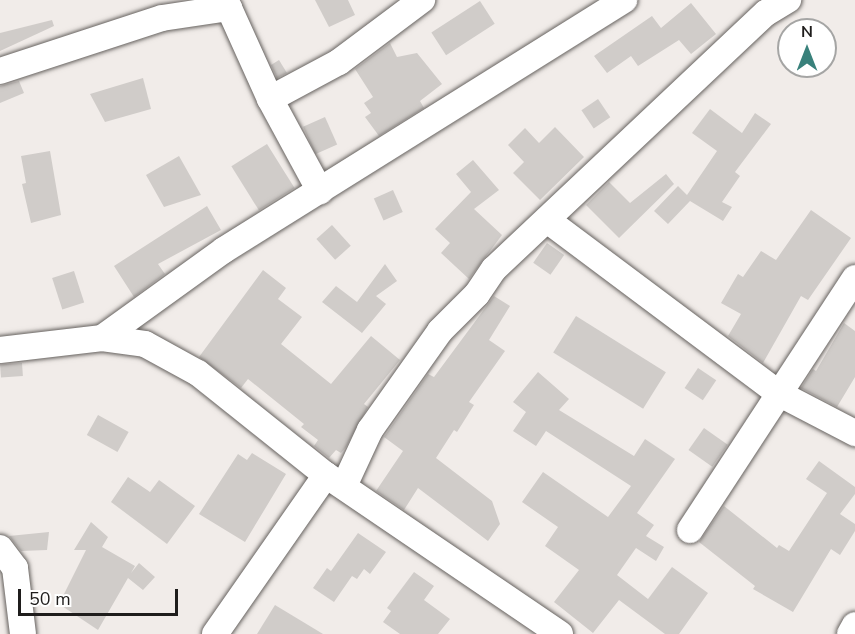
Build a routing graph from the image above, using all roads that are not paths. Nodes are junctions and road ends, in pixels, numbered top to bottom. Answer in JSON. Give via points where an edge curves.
{"nodes":[{"id":1,"x":422,"y":0,"type":"edge"},
{"id":2,"x":624,"y":0,"type":"edge"},
{"id":3,"x":788,"y":0,"type":"edge"},
{"id":4,"x":227,"y":4,"type":"edge"},
{"id":5,"x":585,"y":11,"type":"edge"},
{"id":6,"x":0,"y":71,"type":"edge"},
{"id":7,"x":270,"y":99,"type":"junction"},
{"id":8,"x":320,"y":191,"type":"junction"},
{"id":9,"x":547,"y":220,"type":"junction"},
{"id":10,"x":855,"y":278,"type":"edge"},
{"id":11,"x":102,"y":338,"type":"junction"},
{"id":12,"x":0,"y":350,"type":"edge"},
{"id":13,"x":780,"y":394,"type":"junction"},
{"id":14,"x":855,"y":433,"type":"edge"},
{"id":15,"x":335,"y":481,"type":"junction"},
{"id":16,"x":690,"y":530,"type":"dead end"},
{"id":17,"x":0,"y":548,"type":"edge"},
{"id":18,"x":855,"y":625,"type":"edge"},
{"id":19,"x":23,"y":634,"type":"edge"},
{"id":20,"x":215,"y":634,"type":"edge"},
{"id":21,"x":560,"y":634,"type":"edge"},
{"id":22,"x":850,"y":634,"type":"edge"}],
"edges":[{"from":1,"to":7,"type":"street","via":[[339,62]]},
{"from":2,"to":5,"type":"street"},
{"from":3,"to":9,"type":"street","via":[[766,13]]},
{"from":4,"to":6,"type":"street","via":[[162,18]]},
{"from":4,"to":7,"type":"street"},
{"from":5,"to":8,"type":"street"},
{"from":7,"to":8,"type":"street"},
{"from":8,"to":11,"type":"street","via":[[224,250]]},
{"from":9,"to":13,"type":"street"},
{"from":9,"to":15,"type":"street","via":[[494,269],[477,294],[440,331]]},
{"from":10,"to":13,"type":"street"},
{"from":11,"to":12,"type":"street"},
{"from":11,"to":15,"type":"street","via":[[145,344],[198,373]]},
{"from":13,"to":14,"type":"street"},
{"from":13,"to":16,"type":"street"},
{"from":15,"to":20,"type":"street"},
{"from":15,"to":21,"type":"street"},
{"from":17,"to":19,"type":"street","via":[[15,568]]},
{"from":18,"to":22,"type":"street"}]}
